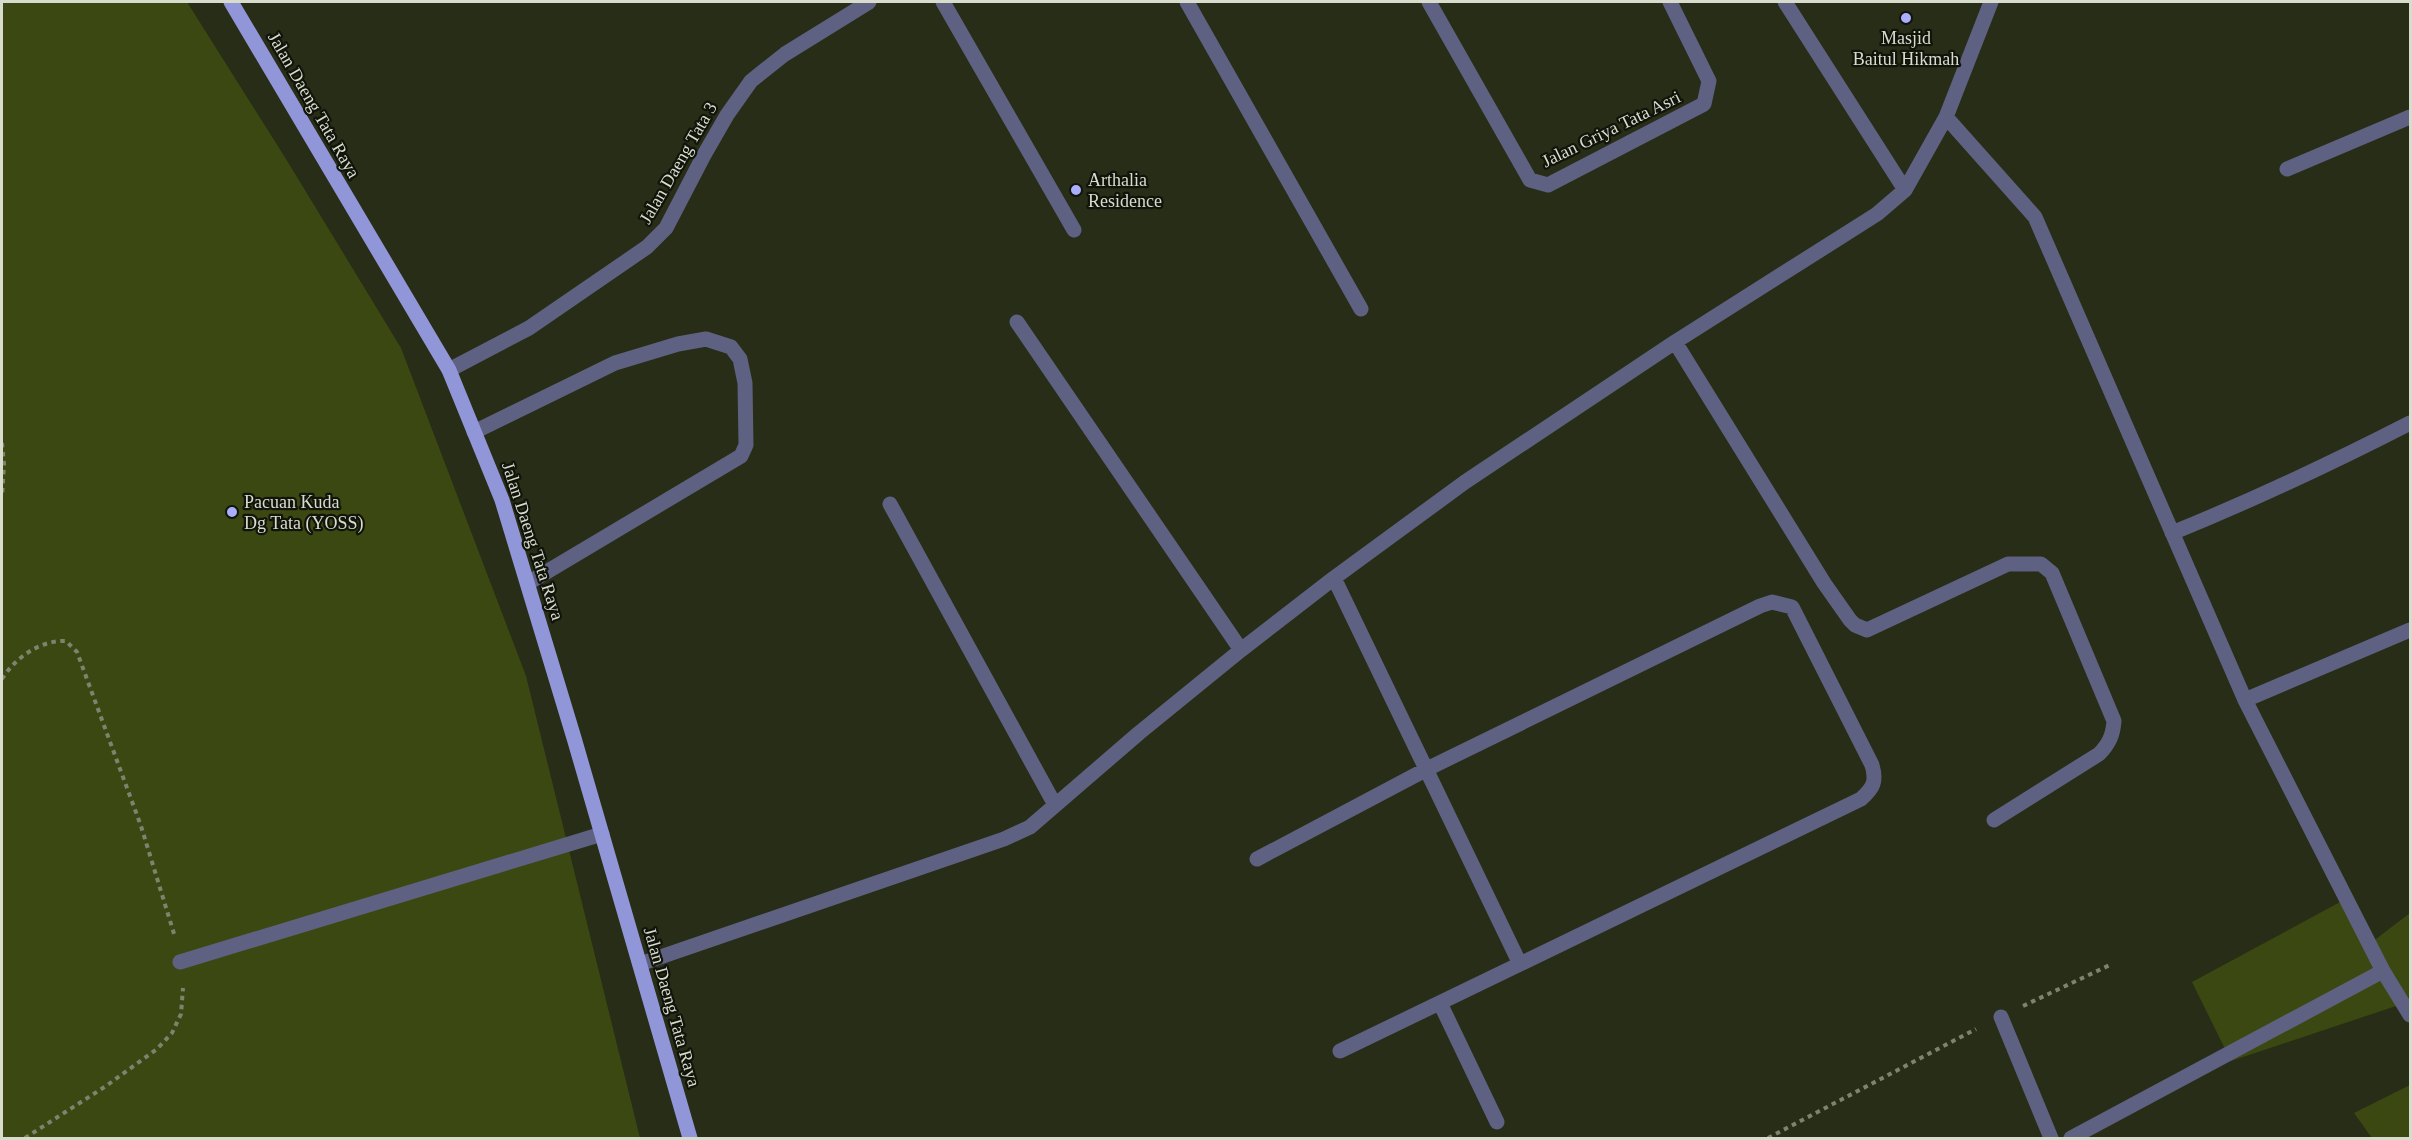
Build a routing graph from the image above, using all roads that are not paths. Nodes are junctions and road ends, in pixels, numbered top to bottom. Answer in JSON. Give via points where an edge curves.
{"nodes":[{"id":1,"x":231,"y":2,"type":"edge"},
{"id":2,"x":869,"y":2,"type":"edge"},
{"id":3,"x":943,"y":2,"type":"edge"},
{"id":4,"x":1187,"y":2,"type":"edge"},
{"id":5,"x":1429,"y":2,"type":"edge"},
{"id":6,"x":1670,"y":2,"type":"edge"},
{"id":7,"x":1785,"y":2,"type":"edge"},
{"id":8,"x":1991,"y":2,"type":"edge"},
{"id":9,"x":1946,"y":117,"type":"junction"},
{"id":10,"x":2410,"y":117,"type":"edge"},
{"id":11,"x":2287,"y":169,"type":"dead end"},
{"id":12,"x":1905,"y":190,"type":"junction"},
{"id":13,"x":1074,"y":230,"type":"dead end"},
{"id":14,"x":1360,"y":309,"type":"dead end"},
{"id":15,"x":1017,"y":322,"type":"dead end"},
{"id":16,"x":1675,"y":342,"type":"junction"},
{"id":17,"x":449,"y":370,"type":"junction"},
{"id":18,"x":2410,"y":423,"type":"edge"},
{"id":19,"x":474,"y":432,"type":"junction"},
{"id":20,"x":890,"y":504,"type":"dead end"},
{"id":21,"x":2172,"y":533,"type":"junction"},
{"id":22,"x":1334,"y":578,"type":"junction"},
{"id":23,"x":528,"y":583,"type":"junction"},
{"id":24,"x":2410,"y":630,"type":"edge"},
{"id":25,"x":1241,"y":650,"type":"junction"},
{"id":26,"x":2246,"y":700,"type":"junction"},
{"id":27,"x":1427,"y":769,"type":"junction"},
{"id":28,"x":1055,"y":805,"type":"junction"},
{"id":29,"x":1995,"y":820,"type":"dead end"},
{"id":30,"x":602,"y":834,"type":"junction"},
{"id":31,"x":1257,"y":859,"type":"dead end"},
{"id":32,"x":180,"y":962,"type":"road end"},
{"id":33,"x":640,"y":964,"type":"junction"},
{"id":34,"x":1520,"y":964,"type":"junction"},
{"id":35,"x":2383,"y":971,"type":"junction"},
{"id":36,"x":1440,"y":1003,"type":"junction"},
{"id":37,"x":2410,"y":1016,"type":"edge"},
{"id":38,"x":2001,"y":1017,"type":"road end"},
{"id":39,"x":1340,"y":1051,"type":"dead end"},
{"id":40,"x":1497,"y":1122,"type":"dead end"},
{"id":41,"x":690,"y":1138,"type":"edge"},
{"id":42,"x":2051,"y":1138,"type":"edge"},
{"id":43,"x":2071,"y":1138,"type":"edge"}],
"edges":[{"from":1,"to":17,"type":"main road","name":"Jalan Daeng Tata Raya"},
{"from":2,"to":17,"type":"street","name":"Jalan Daeng Tata 3","via":[[785,54],[751,81],[710,145],[666,228],[648,247],[529,327]]},
{"from":3,"to":13,"type":"street"},
{"from":4,"to":14,"type":"street"},
{"from":5,"to":6,"type":"street","name":"Jalan Griya Tata Asri","via":[[1530,180],[1548,185],[1704,104],[1709,81]]},
{"from":7,"to":12,"type":"street"},
{"from":8,"to":9,"type":"street"},
{"from":9,"to":12,"type":"street"},
{"from":9,"to":21,"type":"street","via":[[2035,217]]},
{"from":10,"to":11,"type":"street"},
{"from":12,"to":16,"type":"street","via":[[1877,214]]},
{"from":15,"to":25,"type":"street"},
{"from":16,"to":22,"type":"street","via":[[1465,482]]},
{"from":16,"to":29,"type":"street","via":[[1824,583],[1855,626],[1867,630],[2008,564],[2041,564],[2052,573],[2114,721],[2114,731],[2099,754]]},
{"from":17,"to":19,"type":"main road","name":"Jalan Daeng Tata Raya"},
{"from":18,"to":21,"type":"street","via":[[2260,496]]},
{"from":19,"to":23,"type":"main road","name":"Jalan Daeng Tata Raya","via":[[502,500]]},
{"from":19,"to":23,"type":"street","via":[[615,363],[678,344],[706,339],[731,347],[740,359],[746,393],[746,445],[741,456]]},
{"from":20,"to":28,"type":"street"},
{"from":21,"to":26,"type":"street"},
{"from":22,"to":25,"type":"street"},
{"from":22,"to":27,"type":"street"},
{"from":23,"to":30,"type":"main road","name":"Jalan Daeng Tata Raya"},
{"from":24,"to":26,"type":"street"},
{"from":25,"to":28,"type":"street"},
{"from":26,"to":35,"type":"street"},
{"from":27,"to":31,"type":"street"},
{"from":27,"to":34,"type":"street"},
{"from":27,"to":34,"type":"street","via":[[1772,602],[1784,603],[1796,611],[1872,765],[1874,785],[1861,799]]},
{"from":28,"to":33,"type":"street","via":[[1030,827],[1004,839]]},
{"from":30,"to":32,"type":"street"},
{"from":30,"to":33,"type":"main road","name":"Jalan Daeng Tata Raya"},
{"from":33,"to":41,"type":"main road","name":"Jalan Daeng Tata Raya"},
{"from":34,"to":36,"type":"street"},
{"from":35,"to":37,"type":"street"},
{"from":35,"to":43,"type":"street"},
{"from":36,"to":39,"type":"street"},
{"from":36,"to":40,"type":"street"},
{"from":38,"to":42,"type":"street"}]}
